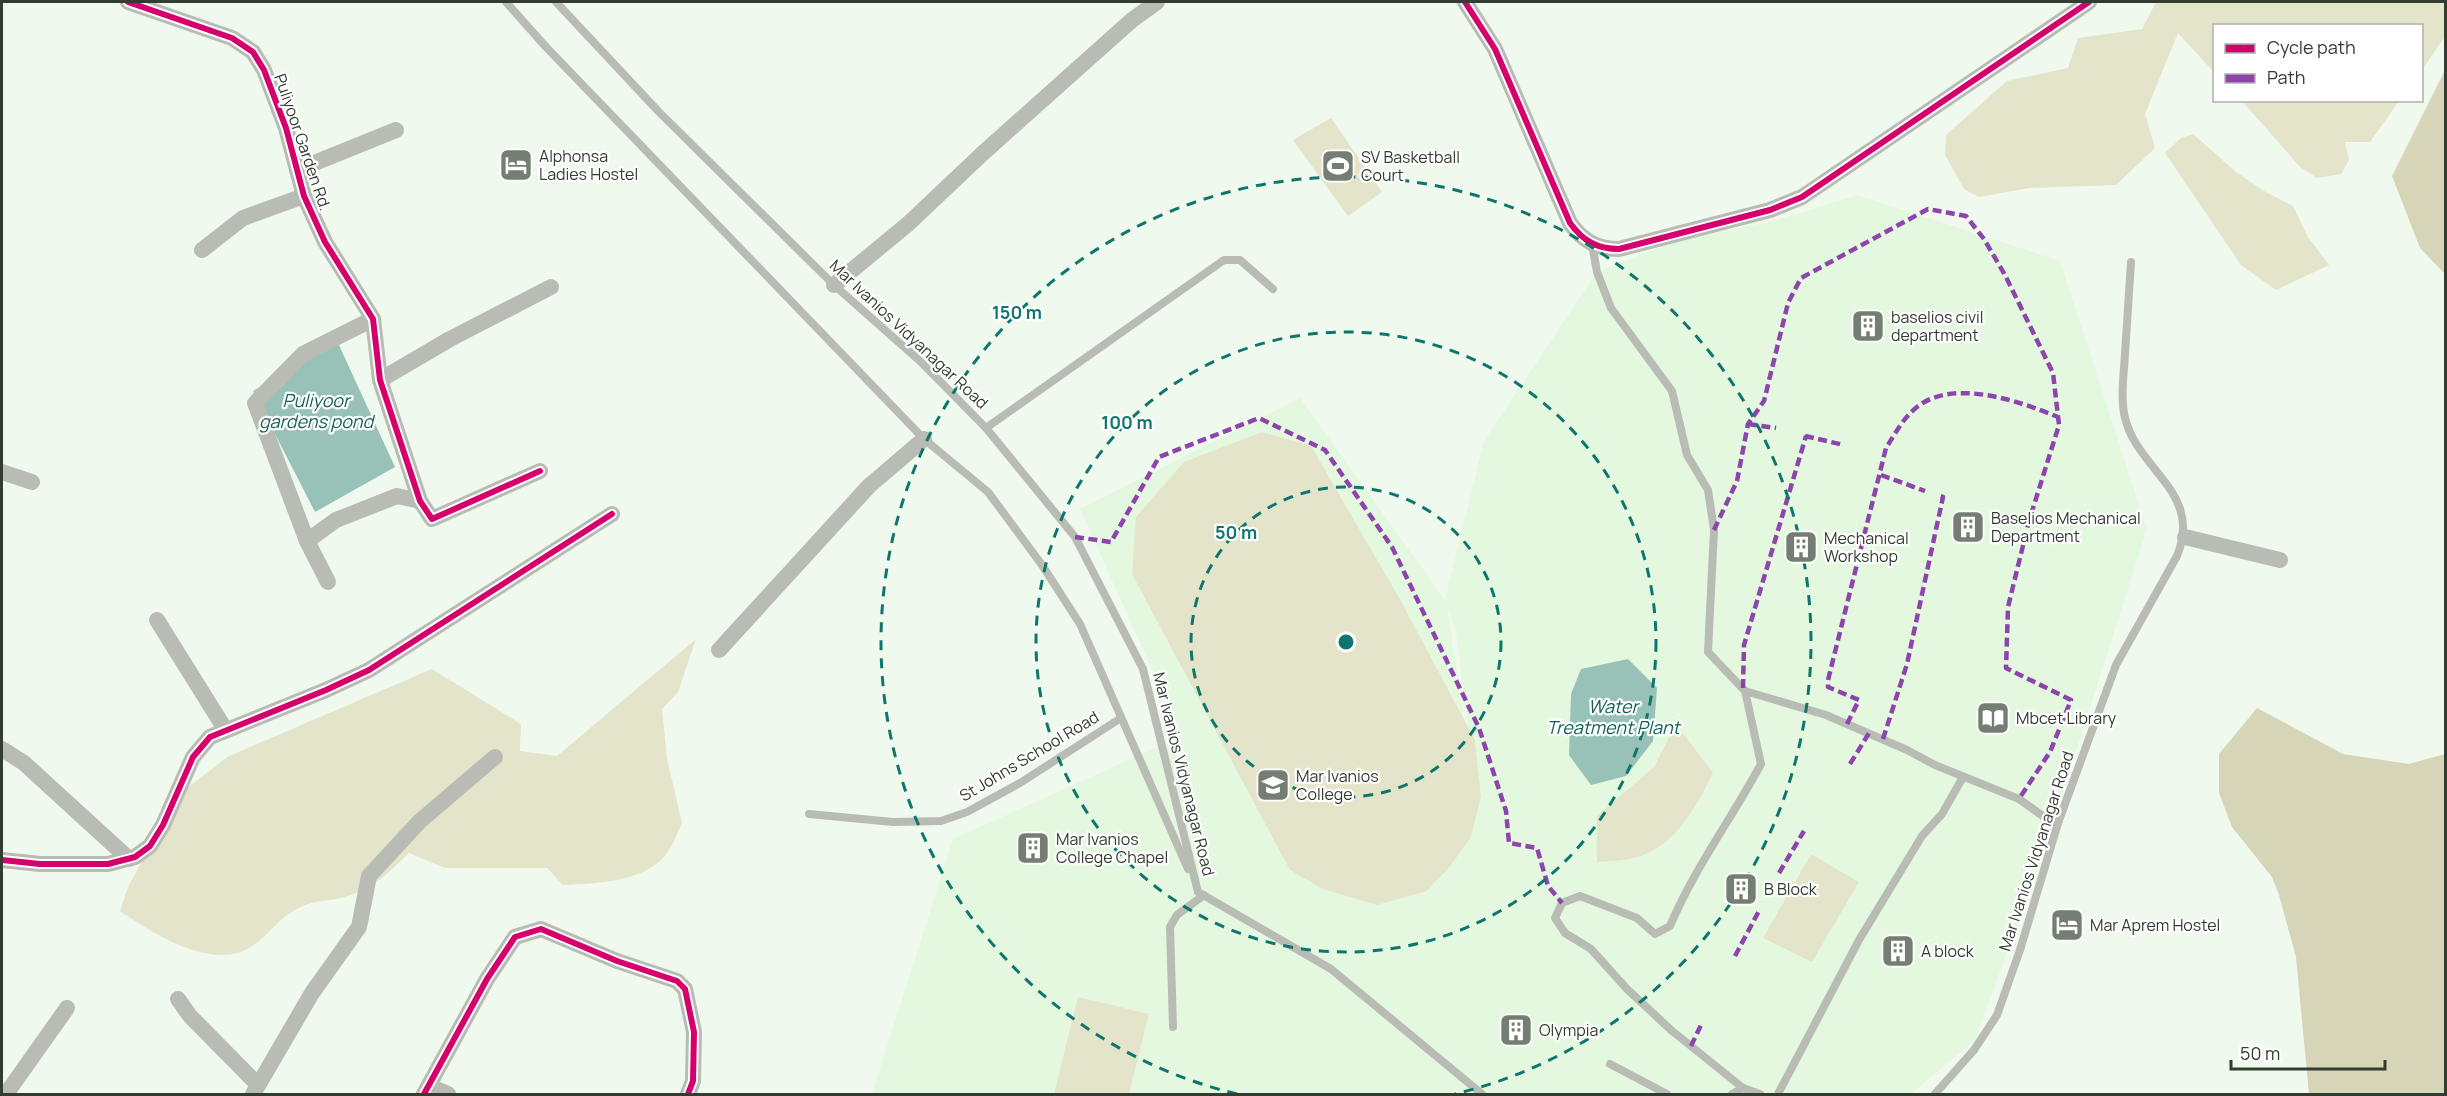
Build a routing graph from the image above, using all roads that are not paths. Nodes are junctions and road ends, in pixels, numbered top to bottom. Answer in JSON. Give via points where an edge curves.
{"nodes":[{"id":1,"x":128,"y":2,"type":"edge"},
{"id":2,"x":506,"y":2,"type":"edge"},
{"id":3,"x":556,"y":2,"type":"edge"},
{"id":4,"x":1157,"y":2,"type":"edge"},
{"id":5,"x":1465,"y":2,"type":"edge"},
{"id":6,"x":2089,"y":2,"type":"edge"},
{"id":7,"x":396,"y":130,"type":"dead end"},
{"id":8,"x":297,"y":170,"type":"junction"},
{"id":9,"x":304,"y":196,"type":"junction"},
{"id":10,"x":1592,"y":244,"type":"junction"},
{"id":11,"x":202,"y":250,"type":"dead end"},
{"id":12,"x":2131,"y":262,"type":"dead end"},
{"id":13,"x":834,"y":285,"type":"junction"},
{"id":14,"x":551,"y":287,"type":"dead end"},
{"id":15,"x":1273,"y":289,"type":"dead end"},
{"id":16,"x":373,"y":319,"type":"junction"},
{"id":17,"x":380,"y":380,"type":"junction"},
{"id":18,"x":986,"y":429,"type":"junction"},
{"id":19,"x":924,"y":439,"type":"junction"},
{"id":20,"x":540,"y":471,"type":"dead end"},
{"id":21,"x":2,"y":472,"type":"edge"},
{"id":22,"x":32,"y":482,"type":"dead end"},
{"id":23,"x":420,"y":501,"type":"junction"},
{"id":24,"x":612,"y":514,"type":"dead end"},
{"id":25,"x":2185,"y":537,"type":"junction"},
{"id":26,"x":307,"y":541,"type":"junction"},
{"id":27,"x":2280,"y":560,"type":"dead end"},
{"id":28,"x":328,"y":582,"type":"dead end"},
{"id":29,"x":157,"y":620,"type":"dead end"},
{"id":30,"x":719,"y":650,"type":"dead end"},
{"id":31,"x":1745,"y":692,"type":"junction"},
{"id":32,"x":1121,"y":718,"type":"junction"},
{"id":33,"x":225,"y":729,"type":"junction"},
{"id":34,"x":2,"y":749,"type":"edge"},
{"id":35,"x":495,"y":757,"type":"dead end"},
{"id":36,"x":1963,"y":777,"type":"junction"},
{"id":37,"x":809,"y":814,"type":"dead end"},
{"id":38,"x":2058,"y":823,"type":"junction"},
{"id":39,"x":129,"y":859,"type":"junction"},
{"id":40,"x":2,"y":860,"type":"edge"},
{"id":41,"x":1201,"y":893,"type":"junction"},
{"id":42,"x":178,"y":999,"type":"dead end"},
{"id":43,"x":67,"y":1008,"type":"dead end"},
{"id":44,"x":1173,"y":1027,"type":"dead end"},
{"id":45,"x":1610,"y":1064,"type":"dead end"},
{"id":46,"x":1743,"y":1088,"type":"junction"},
{"id":47,"x":256,"y":1090,"type":"edge"},
{"id":48,"x":427,"y":1090,"type":"edge"},
{"id":49,"x":6,"y":1095,"type":"edge"},
{"id":50,"x":448,"y":1095,"type":"edge"},
{"id":51,"x":688,"y":1095,"type":"edge"},
{"id":52,"x":1482,"y":1095,"type":"edge"},
{"id":53,"x":1667,"y":1095,"type":"edge"},
{"id":54,"x":1732,"y":1095,"type":"edge"},
{"id":55,"x":1760,"y":1095,"type":"edge"},
{"id":56,"x":1778,"y":1095,"type":"edge"},
{"id":57,"x":1935,"y":1095,"type":"edge"}],
"edges":[{"from":1,"to":8,"type":"street","name":"Puliyoor Garden Rd.","via":[[232,38],[253,52],[273,89]]},
{"from":2,"to":19,"type":"lane"},
{"from":3,"to":13,"type":"lane","name":"Mar Ivanios Vidyanagar Road","via":[[659,112]]},
{"from":4,"to":13,"type":"street"},
{"from":5,"to":10,"type":"street","via":[[1495,49],[1570,223],[1579,236]]},
{"from":6,"to":10,"type":"street","via":[[1802,197],[1770,210],[1619,249]]},
{"from":7,"to":8,"type":"street"},
{"from":8,"to":9,"type":"street","name":"Puliyoor Garden Rd."},
{"from":9,"to":11,"type":"street","via":[[243,218]]},
{"from":9,"to":16,"type":"street","name":"Puliyoor Garden Rd.","via":[[325,242]]},
{"from":10,"to":31,"type":"lane","via":[[1611,308],[1672,392],[1687,454],[1708,490],[1714,530],[1708,652]]},
{"from":12,"to":25,"type":"lane","via":[[2122,390],[2125,418],[2144,452],[2169,484],[2180,510]]},
{"from":13,"to":18,"type":"lane","name":"Mar Ivanios Vidyanagar Road","via":[[920,361]]},
{"from":14,"to":17,"type":"street"},
{"from":15,"to":18,"type":"lane","via":[[1239,260],[1224,260]]},
{"from":16,"to":17,"type":"street","name":"Puliyoor Garden Rd."},
{"from":16,"to":26,"type":"street","via":[[303,354],[255,403]]},
{"from":17,"to":23,"type":"street","name":"Puliyoor Garden Rd."},
{"from":18,"to":41,"type":"lane","name":"Mar Ivanios Vidyanagar Road","via":[[1076,537],[1143,669]]},
{"from":19,"to":30,"type":"street","via":[[869,486]]},
{"from":19,"to":32,"type":"lane","via":[[988,492],[1042,565],[1080,624]]},
{"from":20,"to":23,"type":"street","via":[[432,519]]},
{"from":21,"to":22,"type":"street"},
{"from":23,"to":26,"type":"street","via":[[397,496],[336,520]]},
{"from":24,"to":33,"type":"street","via":[[369,670]]},
{"from":25,"to":27,"type":"street"},
{"from":25,"to":38,"type":"lane","name":"Mar Ivanios Vidyanagar Road","via":[[2116,665]]},
{"from":26,"to":28,"type":"street"},
{"from":29,"to":33,"type":"street"},
{"from":31,"to":36,"type":"lane","via":[[1826,715]]},
{"from":31,"to":46,"type":"lane","via":[[1761,764],[1683,894],[1670,926],[1655,934],[1637,918],[1580,896],[1562,903],[1555,918],[1565,933],[1591,948],[1671,1030]]},
{"from":32,"to":37,"type":"lane","name":"St Johns School Road","via":[[1020,783],[967,812],[941,821],[893,822]]},
{"from":32,"to":41,"type":"lane"},
{"from":33,"to":39,"type":"street","via":[[210,737],[193,757],[150,846]]},
{"from":34,"to":39,"type":"street","via":[[24,763]]},
{"from":35,"to":47,"type":"street","via":[[420,820],[369,876],[359,927],[312,993]]},
{"from":36,"to":38,"type":"lane","via":[[2019,799]]},
{"from":36,"to":56,"type":"lane","via":[[1859,940]]},
{"from":38,"to":57,"type":"lane","name":"Mar Ivanios Vidyanagar Road","via":[[1997,1015],[1974,1050]]},
{"from":39,"to":40,"type":"street","via":[[108,864]]},
{"from":41,"to":44,"type":"lane","via":[[1170,927]]},
{"from":41,"to":52,"type":"lane","name":"Mar Ivanios Vidyanagar Road","via":[[1331,969]]},
{"from":42,"to":47,"type":"street"},
{"from":43,"to":49,"type":"street"},
{"from":45,"to":53,"type":"lane"},
{"from":46,"to":54,"type":"lane"},
{"from":46,"to":55,"type":"lane"},
{"from":48,"to":50,"type":"street"},
{"from":48,"to":51,"type":"street","via":[[487,979],[515,937],[541,929],[677,981],[685,988],[694,1032],[693,1081]]}]}
